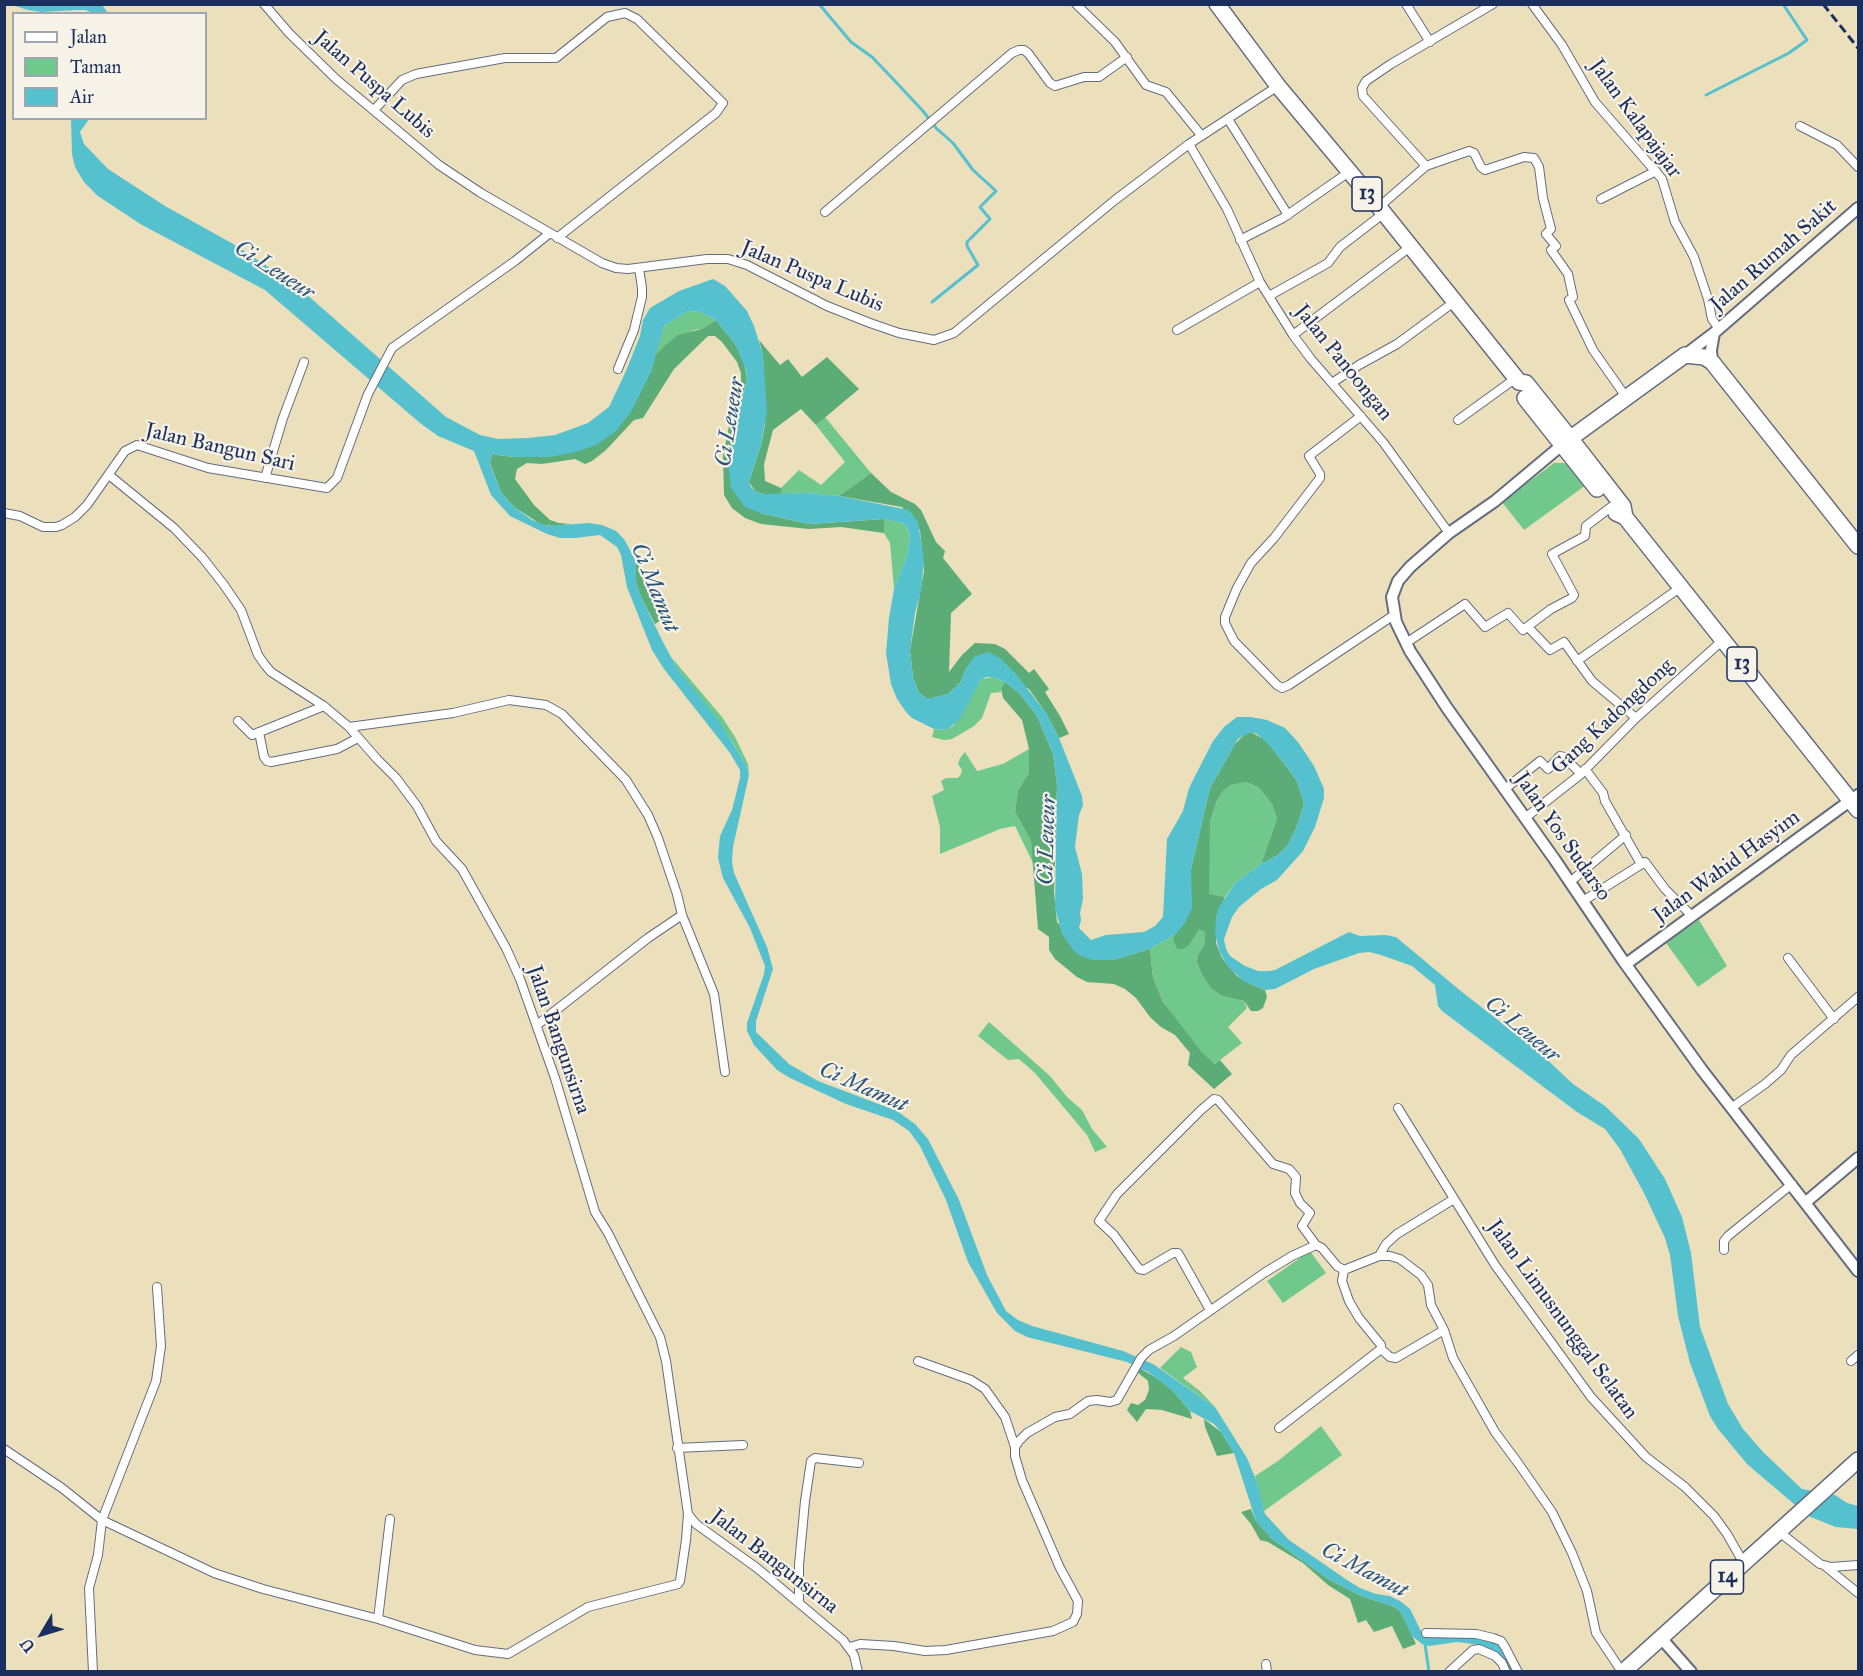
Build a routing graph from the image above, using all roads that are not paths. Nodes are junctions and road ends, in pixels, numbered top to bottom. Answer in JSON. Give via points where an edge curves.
{"nodes":[{"id":1,"x":264,"y":4,"type":"edge"},
{"id":2,"x":1077,"y":4,"type":"edge"},
{"id":3,"x":1406,"y":4,"type":"edge"},
{"id":4,"x":1493,"y":4,"type":"edge"},
{"id":5,"x":1532,"y":4,"type":"edge"},
{"id":6,"x":1219,"y":5,"type":"edge"},
{"id":7,"x":1430,"y":42,"type":"junction"},
{"id":8,"x":1127,"y":57,"type":"junction"},
{"id":9,"x":1278,"y":86,"type":"junction"},
{"id":10,"x":374,"y":110,"type":"junction"},
{"id":11,"x":1227,"y":119,"type":"junction"},
{"id":12,"x":1800,"y":126,"type":"dead end"},
{"id":13,"x":1202,"y":135,"type":"junction"},
{"id":14,"x":1189,"y":144,"type":"junction"},
{"id":15,"x":1426,"y":166,"type":"junction"},
{"id":16,"x":1858,"y":167,"type":"edge"},
{"id":17,"x":1656,"y":171,"type":"junction"},
{"id":18,"x":1348,"y":172,"type":"junction"},
{"id":19,"x":1601,"y":199,"type":"dead end"},
{"id":20,"x":1858,"y":207,"type":"edge"},
{"id":21,"x":1381,"y":210,"type":"junction"},
{"id":22,"x":825,"y":212,"type":"dead end"},
{"id":23,"x":1288,"y":215,"type":"junction"},
{"id":24,"x":553,"y":236,"type":"junction"},
{"id":25,"x":1240,"y":240,"type":"junction"},
{"id":26,"x":1410,"y":247,"type":"junction"},
{"id":27,"x":639,"y":268,"type":"junction"},
{"id":28,"x":1260,"y":282,"type":"junction"},
{"id":29,"x":1269,"y":296,"type":"junction"},
{"id":30,"x":1454,"y":302,"type":"junction"},
{"id":31,"x":1177,"y":330,"type":"dead end"},
{"id":32,"x":1717,"y":331,"type":"junction"},
{"id":33,"x":1293,"y":335,"type":"junction"},
{"id":34,"x":1685,"y":355,"type":"junction"},
{"id":35,"x":304,"y":362,"type":"dead end"},
{"id":36,"x":1712,"y":362,"type":"junction"},
{"id":37,"x":618,"y":369,"type":"dead end"},
{"id":38,"x":1517,"y":380,"type":"junction"},
{"id":39,"x":1332,"y":383,"type":"junction"},
{"id":40,"x":1626,"y":397,"type":"junction"},
{"id":41,"x":1361,"y":416,"type":"junction"},
{"id":42,"x":1458,"y":420,"type":"dead end"},
{"id":43,"x":1566,"y":442,"type":"junction"},
{"id":44,"x":109,"y":476,"type":"junction"},
{"id":45,"x":265,"y":478,"type":"junction"},
{"id":46,"x":1611,"y":507,"type":"junction"},
{"id":47,"x":4,"y":513,"type":"edge"},
{"id":48,"x":1625,"y":517,"type":"junction"},
{"id":49,"x":1449,"y":533,"type":"junction"},
{"id":50,"x":1858,"y":546,"type":"edge"},
{"id":51,"x":1681,"y":587,"type":"junction"},
{"id":52,"x":1394,"y":615,"type":"junction"},
{"id":53,"x":1528,"y":627,"type":"junction"},
{"id":54,"x":1723,"y":640,"type":"junction"},
{"id":55,"x":1406,"y":644,"type":"junction"},
{"id":56,"x":1577,"y":661,"type":"junction"},
{"id":57,"x":324,"y":706,"type":"junction"},
{"id":58,"x":1636,"y":718,"type":"junction"},
{"id":59,"x":238,"y":721,"type":"dead end"},
{"id":60,"x":349,"y":727,"type":"junction"},
{"id":61,"x":260,"y":732,"type":"junction"},
{"id":62,"x":358,"y":738,"type":"junction"},
{"id":63,"x":1583,"y":772,"type":"junction"},
{"id":64,"x":1505,"y":789,"type":"junction"},
{"id":65,"x":1856,"y":802,"type":"edge"},
{"id":66,"x":1525,"y":818,"type":"junction"},
{"id":67,"x":1626,"y":835,"type":"junction"},
{"id":68,"x":1641,"y":864,"type":"junction"},
{"id":69,"x":1570,"y":882,"type":"junction"},
{"id":70,"x":1583,"y":901,"type":"junction"},
{"id":71,"x":682,"y":915,"type":"junction"},
{"id":72,"x":1692,"y":916,"type":"junction"},
{"id":73,"x":1788,"y":958,"type":"dead end"},
{"id":74,"x":1626,"y":964,"type":"junction"},
{"id":75,"x":1858,"y":998,"type":"edge"},
{"id":76,"x":1834,"y":1019,"type":"junction"},
{"id":77,"x":537,"y":1025,"type":"junction"},
{"id":78,"x":725,"y":1072,"type":"dead end"},
{"id":79,"x":1398,"y":1108,"type":"dead end"},
{"id":80,"x":1731,"y":1108,"type":"junction"},
{"id":81,"x":1858,"y":1158,"type":"edge"},
{"id":82,"x":1792,"y":1184,"type":"junction"},
{"id":83,"x":1454,"y":1199,"type":"junction"},
{"id":84,"x":1806,"y":1202,"type":"junction"},
{"id":85,"x":1316,"y":1245,"type":"junction"},
{"id":86,"x":1724,"y":1250,"type":"dead end"},
{"id":87,"x":1378,"y":1256,"type":"junction"},
{"id":88,"x":1344,"y":1269,"type":"junction"},
{"id":89,"x":1858,"y":1271,"type":"edge"},
{"id":90,"x":157,"y":1287,"type":"dead end"},
{"id":91,"x":1210,"y":1310,"type":"junction"},
{"id":92,"x":1444,"y":1330,"type":"junction"},
{"id":93,"x":1381,"y":1349,"type":"junction"},
{"id":94,"x":1858,"y":1355,"type":"edge"},
{"id":95,"x":918,"y":1361,"type":"dead end"},
{"id":96,"x":1851,"y":1361,"type":"dead end"},
{"id":97,"x":1279,"y":1428,"type":"dead end"},
{"id":98,"x":743,"y":1445,"type":"dead end"},
{"id":99,"x":1016,"y":1447,"type":"junction"},
{"id":100,"x":677,"y":1448,"type":"junction"},
{"id":101,"x":4,"y":1449,"type":"edge"},
{"id":102,"x":1858,"y":1460,"type":"edge"},
{"id":103,"x":859,"y":1463,"type":"dead end"},
{"id":104,"x":688,"y":1514,"type":"junction"},
{"id":105,"x":390,"y":1519,"type":"dead end"},
{"id":106,"x":102,"y":1520,"type":"junction"},
{"id":107,"x":1778,"y":1531,"type":"junction"},
{"id":108,"x":1743,"y":1562,"type":"junction"},
{"id":109,"x":1824,"y":1565,"type":"junction"},
{"id":110,"x":1858,"y":1565,"type":"edge"},
{"id":111,"x":1858,"y":1593,"type":"edge"},
{"id":112,"x":799,"y":1602,"type":"junction"},
{"id":113,"x":378,"y":1619,"type":"junction"},
{"id":114,"x":1426,"y":1633,"type":"dead end"},
{"id":115,"x":1661,"y":1638,"type":"junction"},
{"id":116,"x":850,"y":1647,"type":"junction"},
{"id":117,"x":93,"y":1671,"type":"edge"},
{"id":118,"x":858,"y":1671,"type":"edge"},
{"id":119,"x":1449,"y":1671,"type":"edge"},
{"id":120,"x":1506,"y":1671,"type":"edge"},
{"id":121,"x":1518,"y":1671,"type":"edge"},
{"id":122,"x":1622,"y":1671,"type":"edge"},
{"id":123,"x":1691,"y":1671,"type":"edge"}],
"edges":[{"from":1,"to":10,"type":"street","name":"Jalan Puspa Lubis","via":[[328,72]]},
{"from":2,"to":8,"type":"street"},
{"from":3,"to":7,"type":"street"},
{"from":4,"to":7,"type":"street"},
{"from":5,"to":17,"type":"street","name":"Jalan Kalapajajar","via":[[1562,45],[1595,102]]},
{"from":6,"to":9,"type":"highway","number":"13"},
{"from":7,"to":15,"type":"street","via":[[1366,81],[1361,90]]},
{"from":8,"to":13,"type":"street","via":[[1146,85],[1168,93]]},
{"from":8,"to":22,"type":"street","via":[[1099,77],[1084,77],[1055,86],[1028,53],[1012,53]]},
{"from":9,"to":11,"type":"street","name":"Jalan Puspa Lubis"},
{"from":9,"to":18,"type":"highway","number":"13"},
{"from":10,"to":24,"type":"street","name":"Jalan Puspa Lubis","via":[[439,165]]},
{"from":10,"to":24,"type":"street","via":[[402,81],[416,74],[505,58],[556,58],[607,17],[625,13],[637,19],[723,103],[716,113]]},
{"from":11,"to":13,"type":"street","name":"Jalan Puspa Lubis"},
{"from":11,"to":23,"type":"street"},
{"from":12,"to":16,"type":"street","via":[[1837,145]]},
{"from":13,"to":14,"type":"street","name":"Jalan Puspa Lubis"},
{"from":14,"to":25,"type":"street","name":"Jalan Panoongan"},
{"from":14,"to":27,"type":"street","name":"Jalan Puspa Lubis","via":[[954,333],[940,340],[870,323],[728,259]]},
{"from":15,"to":21,"type":"street"},
{"from":15,"to":40,"type":"street","via":[[1469,151],[1485,170],[1534,158],[1551,229],[1546,234],[1556,246],[1551,250],[1568,274],[1573,297],[1569,300],[1593,350]]},
{"from":17,"to":19,"type":"street"},
{"from":17,"to":32,"type":"street","name":"Jalan Kalapajajar","via":[[1666,188],[1675,222],[1694,257]]},
{"from":18,"to":21,"type":"highway","number":"13"},
{"from":18,"to":23,"type":"street"},
{"from":20,"to":32,"type":"main road","name":"Jalan Rumah Sakit"},
{"from":21,"to":26,"type":"highway","number":"13"},
{"from":21,"to":29,"type":"street","via":[[1328,263]]},
{"from":23,"to":25,"type":"street"},
{"from":24,"to":27,"type":"street","name":"Jalan Puspa Lubis","via":[[608,266]]},
{"from":24,"to":45,"type":"street","name":"Jalan Bangun Sari","via":[[387,354],[330,486]]},
{"from":25,"to":28,"type":"street","name":"Jalan Panoongan"},
{"from":26,"to":30,"type":"highway","number":"13"},
{"from":26,"to":33,"type":"street"},
{"from":27,"to":37,"type":"street","via":[[642,297]]},
{"from":28,"to":29,"type":"street","name":"Jalan Panoongan"},
{"from":28,"to":31,"type":"street"},
{"from":29,"to":33,"type":"street","name":"Jalan Panoongan"},
{"from":30,"to":38,"type":"highway","number":"13"},
{"from":30,"to":39,"type":"street","via":[[1397,344]]},
{"from":32,"to":34,"type":"main road","name":"Jalan Rumah Sakit"},
{"from":32,"to":36,"type":"main road","name":"Jalan Rumah Sakit"},
{"from":33,"to":39,"type":"street","name":"Jalan Panoongan"},
{"from":34,"to":36,"type":"highway"},
{"from":34,"to":40,"type":"highway"},
{"from":35,"to":45,"type":"street","via":[[282,418]]},
{"from":36,"to":50,"type":"highway"},
{"from":38,"to":42,"type":"street"},
{"from":38,"to":43,"type":"highway","number":"13","via":[[1519,390]]},
{"from":39,"to":41,"type":"street","name":"Jalan Panoongan"},
{"from":40,"to":43,"type":"highway"},
{"from":41,"to":49,"type":"street","name":"Jalan Panoongan"},
{"from":41,"to":52,"type":"street","via":[[1309,456],[1320,478],[1251,563],[1225,617],[1234,642],[1282,688]]},
{"from":43,"to":46,"type":"highway","number":"13"},
{"from":43,"to":48,"type":"highway","number":"13","via":[[1623,506]]},
{"from":43,"to":49,"type":"main road","name":"Jalan Yos Sudarso"},
{"from":44,"to":45,"type":"street","name":"Jalan Bangun Sari","via":[[125,451],[136,445],[187,463]]},
{"from":44,"to":47,"type":"street","name":"Jalan Bangun Sari","via":[[80,512],[62,525],[43,527]]},
{"from":44,"to":57,"type":"street","name":"Jalan Bangunsirna","via":[[174,528],[202,557],[241,610],[258,656],[271,672]]},
{"from":46,"to":48,"type":"highway","number":"13"},
{"from":46,"to":53,"type":"street","via":[[1586,526],[1585,536],[1552,554],[1574,597]]},
{"from":48,"to":51,"type":"highway","number":"13"},
{"from":49,"to":52,"type":"main road","name":"Jalan Yos Sudarso","via":[[1398,581],[1392,597]]},
{"from":51,"to":54,"type":"highway","number":"13"},
{"from":51,"to":56,"type":"street"},
{"from":52,"to":55,"type":"main road","name":"Jalan Yos Sudarso"},
{"from":53,"to":55,"type":"street","via":[[1521,629],[1507,613],[1486,628],[1465,604]]},
{"from":53,"to":56,"type":"street","via":[[1550,650],[1563,642]]},
{"from":54,"to":58,"type":"street","name":"Gang Kadongdong"},
{"from":54,"to":65,"type":"highway","number":"13"},
{"from":55,"to":64,"type":"main road","name":"Jalan Yos Sudarso"},
{"from":56,"to":58,"type":"street","via":[[1602,691]]},
{"from":57,"to":60,"type":"street","name":"Jalan Bangunsirna"},
{"from":57,"to":61,"type":"street"},
{"from":58,"to":63,"type":"street","name":"Gang Kadongdong"},
{"from":59,"to":61,"type":"street","via":[[250,734]]},
{"from":60,"to":62,"type":"street","name":"Jalan Bangunsirna"},
{"from":60,"to":71,"type":"street","via":[[453,713],[510,700],[554,709],[639,797],[658,838]]},
{"from":61,"to":62,"type":"street","via":[[264,757],[271,762],[337,748]]},
{"from":62,"to":77,"type":"street","name":"Jalan Bangunsirna","via":[[396,778],[436,841],[462,869],[514,964]]},
{"from":63,"to":64,"type":"street","via":[[1560,756],[1548,769],[1540,761]]},
{"from":63,"to":66,"type":"street","name":"Gang Kadongdong"},
{"from":63,"to":67,"type":"street","via":[[1603,794]]},
{"from":64,"to":66,"type":"main road","name":"Jalan Yos Sudarso"},
{"from":65,"to":72,"type":"main road","name":"Jalan Wahid Hasyim"},
{"from":66,"to":69,"type":"main road","name":"Jalan Yos Sudarso"},
{"from":67,"to":68,"type":"street"},
{"from":67,"to":69,"type":"street"},
{"from":68,"to":70,"type":"street"},
{"from":68,"to":72,"type":"street","via":[[1646,863],[1665,890]]},
{"from":69,"to":70,"type":"main road","name":"Jalan Yos Sudarso"},
{"from":70,"to":74,"type":"main road","name":"Jalan Yos Sudarso"},
{"from":71,"to":77,"type":"street"},
{"from":71,"to":78,"type":"street","via":[[714,994]]},
{"from":72,"to":74,"type":"main road","name":"Jalan Wahid Hasyim"},
{"from":73,"to":76,"type":"street"},
{"from":74,"to":80,"type":"main road","name":"Jalan Yos Sudarso"},
{"from":75,"to":76,"type":"street"},
{"from":76,"to":80,"type":"street","via":[[1791,1055],[1765,1084]]},
{"from":77,"to":100,"type":"street","name":"Jalan Bangunsirna","via":[[593,1207],[660,1337]]},
{"from":79,"to":83,"type":"street","name":"Jalan Limusnunggal Selatan"},
{"from":80,"to":82,"type":"main road","name":"Jalan Yos Sudarso"},
{"from":81,"to":84,"type":"main road"},
{"from":82,"to":84,"type":"main road","name":"Jalan Yos Sudarso"},
{"from":82,"to":86,"type":"street","via":[[1728,1236]]},
{"from":83,"to":87,"type":"street","via":[[1397,1234]]},
{"from":83,"to":108,"type":"street","name":"Jalan Limusnunggal Selatan","via":[[1495,1265],[1591,1397],[1646,1457],[1714,1516]]},
{"from":84,"to":89,"type":"main road","name":"Jalan Yos Sudarso"},
{"from":85,"to":88,"type":"street"},
{"from":85,"to":91,"type":"street","via":[[1292,1256]]},
{"from":85,"to":91,"type":"street","via":[[1302,1228],[1310,1213],[1295,1193],[1296,1177],[1289,1169],[1273,1164],[1214,1099],[1131,1180],[1099,1221],[1139,1269],[1178,1253]]},
{"from":87,"to":88,"type":"street"},
{"from":87,"to":92,"type":"street","via":[[1400,1259],[1421,1275],[1428,1285],[1432,1310]]},
{"from":88,"to":93,"type":"street","via":[[1342,1281],[1349,1301]]},
{"from":90,"to":106,"type":"street","via":[[161,1346],[156,1381]]},
{"from":91,"to":99,"type":"street","via":[[1141,1358],[1117,1400],[1088,1401],[1070,1414],[1055,1417],[1027,1433]]},
{"from":92,"to":93,"type":"street","via":[[1396,1358]]},
{"from":92,"to":122,"type":"street","via":[[1453,1358],[1479,1406],[1552,1512],[1587,1591],[1596,1633]]},
{"from":93,"to":97,"type":"street"},
{"from":94,"to":96,"type":"street"},
{"from":95,"to":99,"type":"street","via":[[986,1389],[1005,1417]]},
{"from":98,"to":100,"type":"street"},
{"from":99,"to":116,"type":"street","via":[[1022,1480],[1078,1601],[1073,1622],[1036,1635],[946,1650],[860,1644]]},
{"from":100,"to":104,"type":"street","name":"Jalan Bangunsirna"},
{"from":101,"to":106,"type":"street"},
{"from":102,"to":107,"type":"highway","number":"14"},
{"from":103,"to":112,"type":"street","via":[[814,1458],[810,1461]]},
{"from":104,"to":112,"type":"street","name":"Jalan Bangunsirna"},
{"from":104,"to":113,"type":"street","via":[[678,1584],[588,1606],[508,1654],[479,1651]]},
{"from":105,"to":113,"type":"street"},
{"from":106,"to":113,"type":"street","via":[[214,1573]]},
{"from":106,"to":117,"type":"street","via":[[89,1587]]},
{"from":107,"to":108,"type":"highway","number":"14"},
{"from":107,"to":109,"type":"street"},
{"from":108,"to":115,"type":"highway","number":"14"},
{"from":109,"to":110,"type":"street"},
{"from":109,"to":111,"type":"street"},
{"from":112,"to":116,"type":"street","name":"Jalan Bangunsirna"},
{"from":114,"to":121,"type":"street","via":[[1476,1634],[1501,1641]]},
{"from":115,"to":122,"type":"highway","number":"14"},
{"from":115,"to":123,"type":"main road"},
{"from":116,"to":118,"type":"street"},
{"from":119,"to":120,"type":"street","via":[[1479,1649],[1495,1656]]}]}
